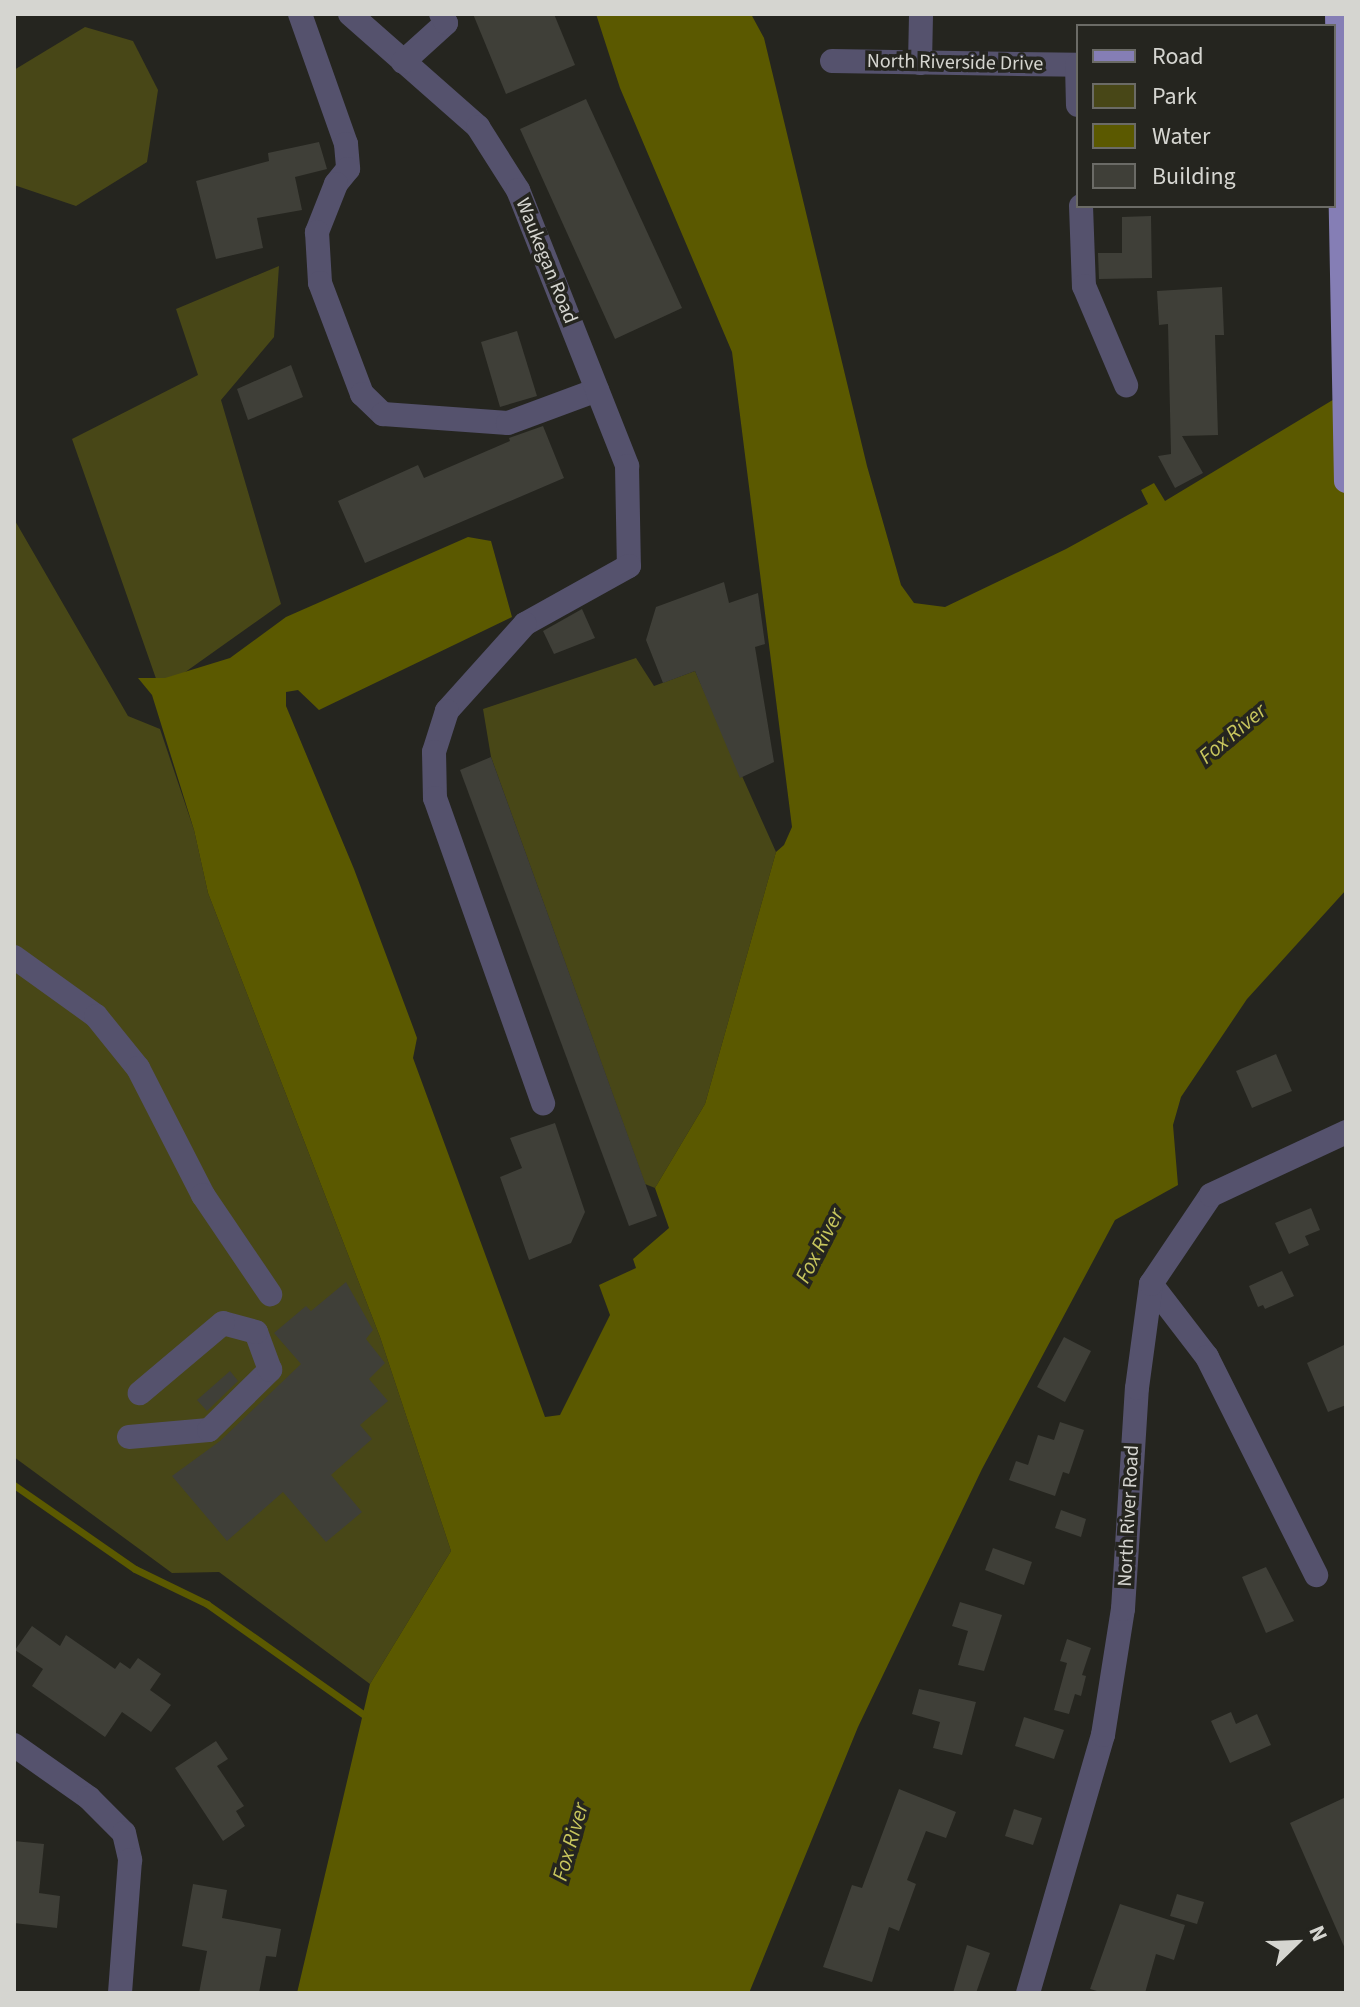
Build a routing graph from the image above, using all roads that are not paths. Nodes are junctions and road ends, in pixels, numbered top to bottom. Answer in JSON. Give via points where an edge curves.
{"nodes":[{"id":1,"x":300,"y":14,"type":"edge"},
{"id":2,"x":350,"y":14,"type":"edge"},
{"id":3,"x":441,"y":14,"type":"edge"},
{"id":4,"x":921,"y":14,"type":"edge"},
{"id":5,"x":1337,"y":14,"type":"edge"},
{"id":6,"x":832,"y":61,"type":"dead end"},
{"id":7,"x":403,"y":62,"type":"junction"},
{"id":8,"x":920,"y":63,"type":"junction"},
{"id":9,"x":1076,"y":65,"type":"edge"},
{"id":10,"x":1339,"y":70,"type":"edge"},
{"id":11,"x":1081,"y":208,"type":"edge"},
{"id":12,"x":1126,"y":385,"type":"dead end"},
{"id":13,"x":597,"y":390,"type":"junction"},
{"id":14,"x":1346,"y":481,"type":"edge"},
{"id":15,"x":14,"y":957,"type":"edge"},
{"id":16,"x":543,"y":1103,"type":"dead end"},
{"id":17,"x":1346,"y":1132,"type":"edge"},
{"id":18,"x":1151,"y":1284,"type":"junction"},
{"id":19,"x":270,"y":1294,"type":"dead end"},
{"id":20,"x":140,"y":1393,"type":"dead end"},
{"id":21,"x":129,"y":1437,"type":"dead end"},
{"id":22,"x":1316,"y":1575,"type":"dead end"},
{"id":23,"x":14,"y":1745,"type":"edge"},
{"id":24,"x":120,"y":1993,"type":"edge"},
{"id":25,"x":1028,"y":1993,"type":"edge"}],
"edges":[{"from":1,"to":13,"type":"street","via":[[346,144],[348,169],[336,184],[317,232],[320,283],[362,394],[383,414],[508,423]]},
{"from":2,"to":7,"type":"street","name":"Waukegan Road"},
{"from":3,"to":7,"type":"street","via":[[446,23]]},
{"from":4,"to":8,"type":"street"},
{"from":5,"to":10,"type":"main road"},
{"from":6,"to":8,"type":"street","name":"North Riverside Drive"},
{"from":7,"to":13,"type":"street","name":"Waukegan Road","via":[[478,127],[518,190]]},
{"from":8,"to":9,"type":"street","name":"North Riverside Drive"},
{"from":10,"to":14,"type":"main road"},
{"from":11,"to":12,"type":"street","via":[[1084,286]]},
{"from":13,"to":16,"type":"street","name":"Waukegan Road","via":[[627,466],[629,566],[525,624],[447,711],[434,752],[435,798]]},
{"from":15,"to":19,"type":"street","via":[[96,1016],[138,1068],[203,1195]]},
{"from":17,"to":18,"type":"street","name":"North River Road","via":[[1211,1195]]},
{"from":18,"to":22,"type":"street","via":[[1207,1357]]},
{"from":18,"to":25,"type":"street","name":"North River Road","via":[[1137,1388],[1123,1609],[1103,1735]]},
{"from":20,"to":21,"type":"street","via":[[223,1323],[256,1332],[270,1370],[209,1430]]},
{"from":23,"to":24,"type":"street","via":[[89,1798],[124,1833],[130,1860]]}]}
